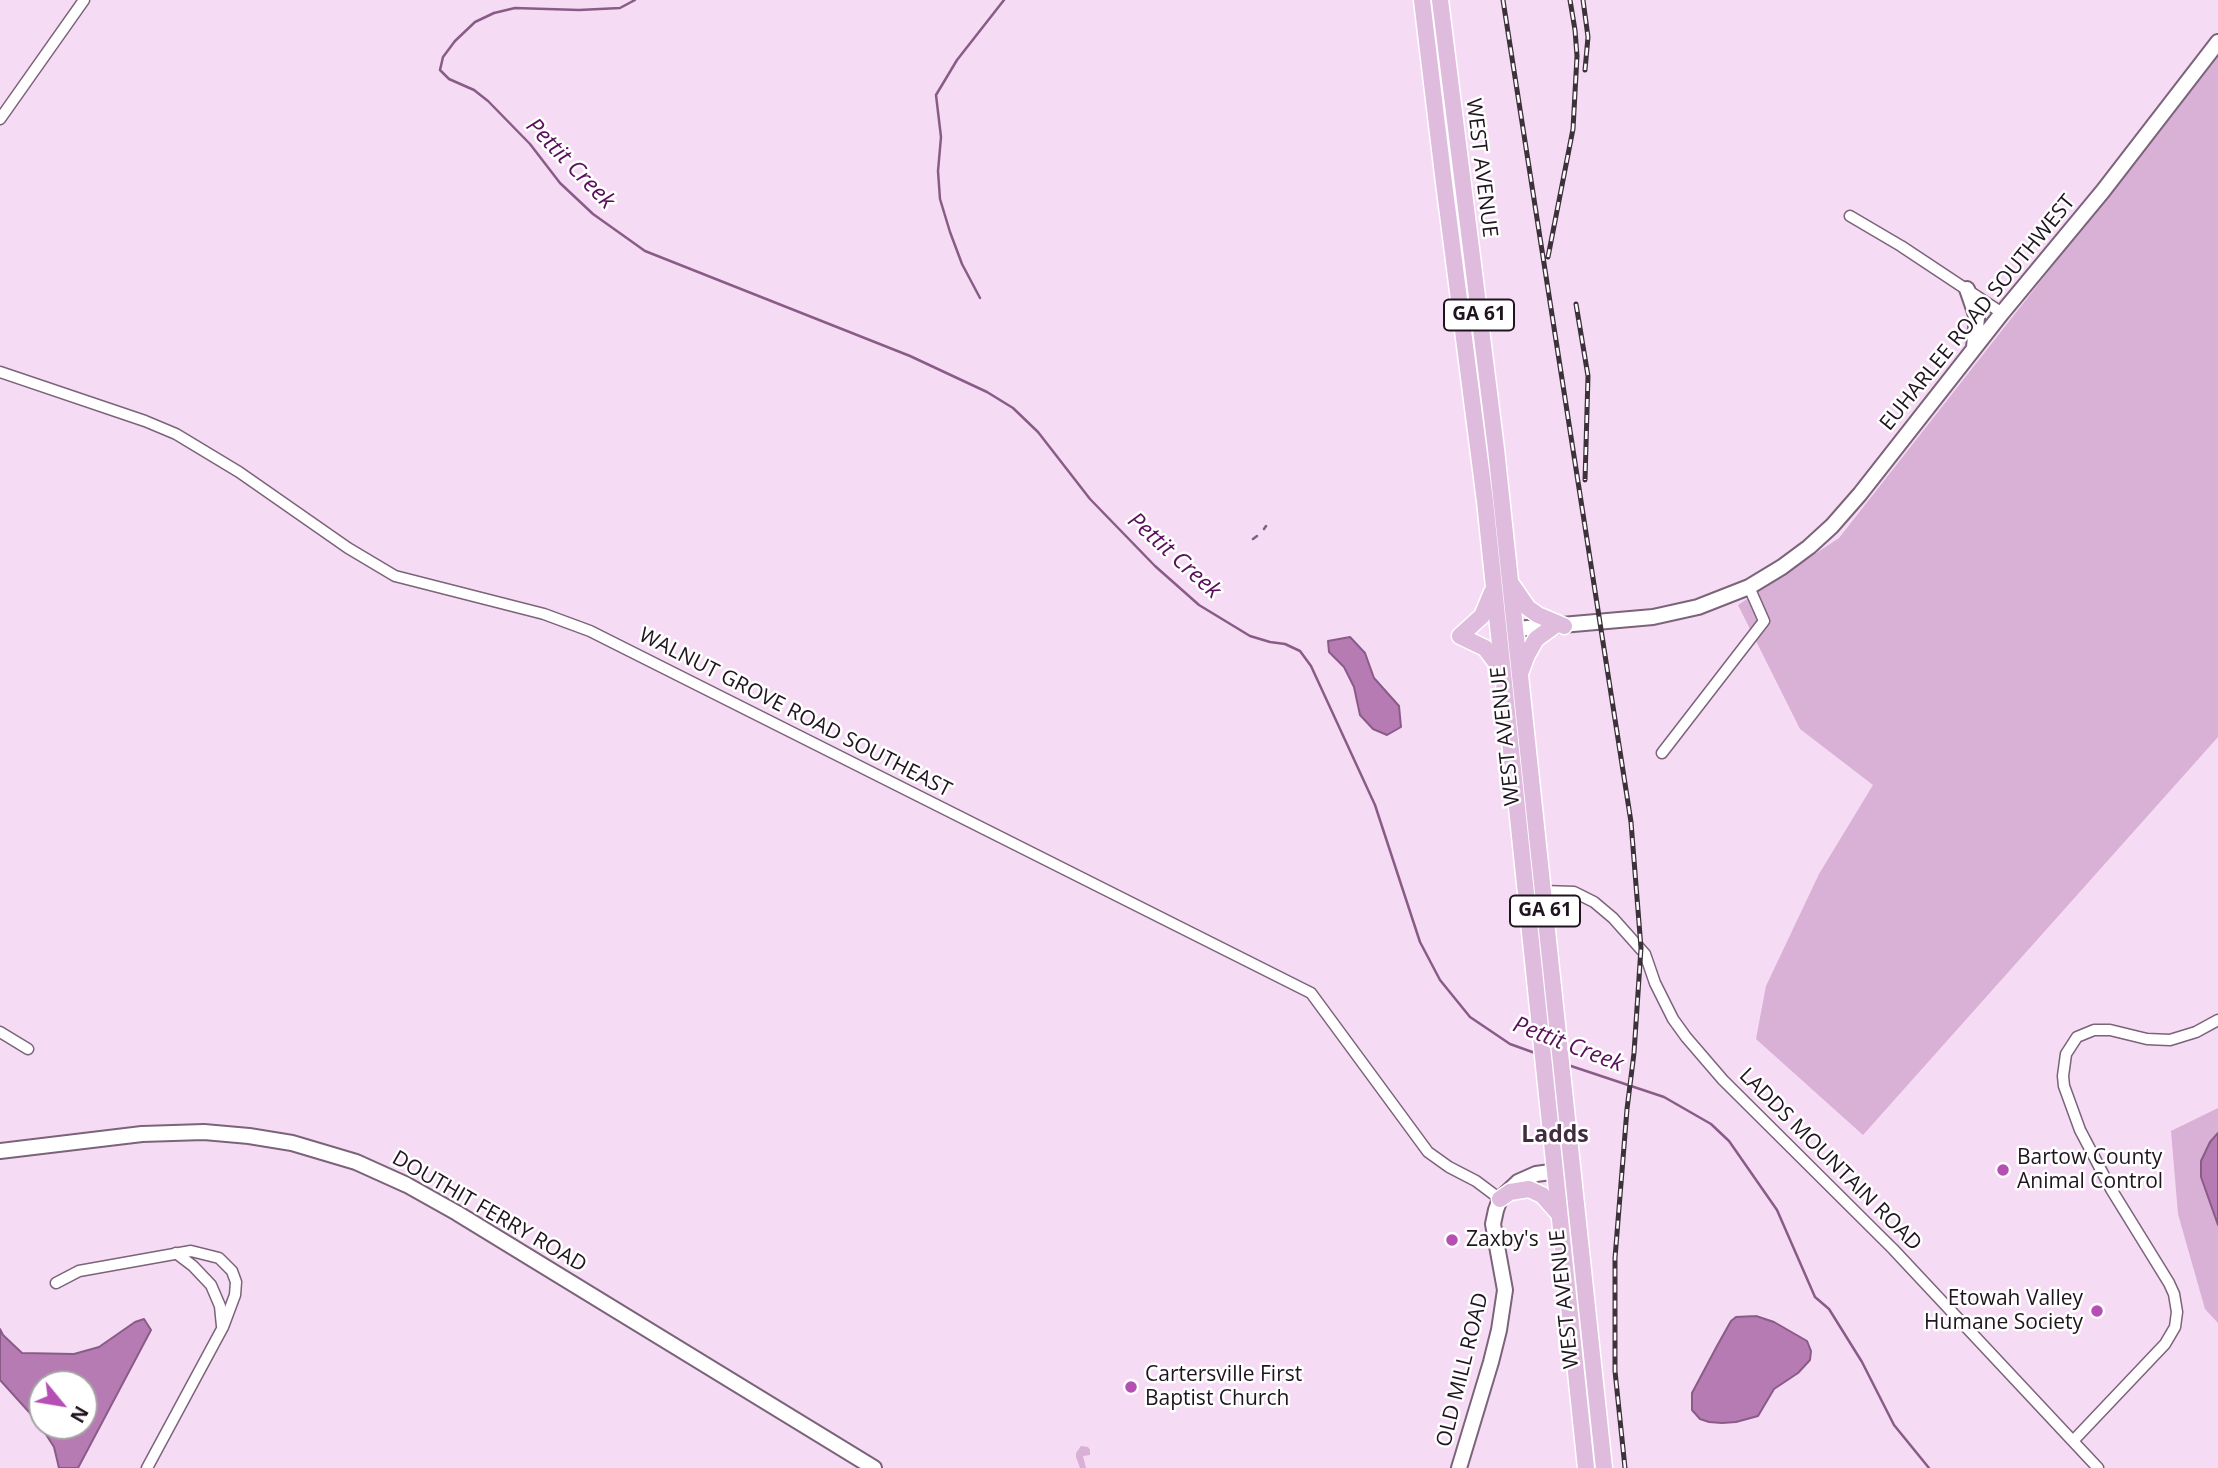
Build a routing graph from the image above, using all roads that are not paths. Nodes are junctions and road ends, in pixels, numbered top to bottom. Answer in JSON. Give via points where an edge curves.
{"nodes":[{"id":1,"x":83,"y":0,"type":"edge"},
{"id":2,"x":1422,"y":0,"type":"edge"},
{"id":3,"x":1440,"y":0,"type":"edge"},
{"id":4,"x":2218,"y":42,"type":"edge"},
{"id":5,"x":0,"y":119,"type":"edge"},
{"id":6,"x":1850,"y":216,"type":"dead end"},
{"id":7,"x":1967,"y":289,"type":"junction"},
{"id":8,"x":2002,"y":313,"type":"junction"},
{"id":9,"x":1973,"y":351,"type":"junction"},
{"id":10,"x":0,"y":372,"type":"edge"},
{"id":11,"x":1511,"y":582,"type":"junction"},
{"id":12,"x":1493,"y":583,"type":"junction"},
{"id":13,"x":1749,"y":587,"type":"junction"},
{"id":14,"x":1559,"y":626,"type":"junction"},
{"id":15,"x":1515,"y":630,"type":"junction"},
{"id":16,"x":1498,"y":631,"type":"junction"},
{"id":17,"x":1502,"y":671,"type":"junction"},
{"id":18,"x":1521,"y":673,"type":"junction"},
{"id":19,"x":1662,"y":753,"type":"dead end"},
{"id":20,"x":1543,"y":891,"type":"junction"},
{"id":21,"x":2218,"y":1020,"type":"edge"},
{"id":22,"x":0,"y":1032,"type":"edge"},
{"id":23,"x":28,"y":1049,"type":"dead end"},
{"id":24,"x":0,"y":1154,"type":"edge"},
{"id":25,"x":1573,"y":1168,"type":"junction"},
{"id":26,"x":1555,"y":1171,"type":"junction"},
{"id":27,"x":1500,"y":1199,"type":"junction"},
{"id":28,"x":1559,"y":1214,"type":"junction"},
{"id":29,"x":176,"y":1253,"type":"junction"},
{"id":30,"x":56,"y":1283,"type":"dead end"},
{"id":31,"x":223,"y":1327,"type":"junction"},
{"id":32,"x":2073,"y":1441,"type":"junction"},
{"id":33,"x":147,"y":1468,"type":"edge"},
{"id":34,"x":874,"y":1468,"type":"edge"},
{"id":35,"x":1459,"y":1468,"type":"edge"},
{"id":36,"x":1586,"y":1468,"type":"edge"},
{"id":37,"x":1604,"y":1468,"type":"edge"},
{"id":38,"x":2098,"y":1468,"type":"edge"}],
"edges":[{"from":1,"to":5,"type":"street"},
{"from":2,"to":12,"type":"main road","name":"WEST AVENUE","number":"GA 61"},
{"from":3,"to":11,"type":"main road","name":"WEST AVENUE","number":"GA 61"},
{"from":4,"to":8,"type":"street","name":"EUHARLEE ROAD SOUTHWEST"},
{"from":6,"to":7,"type":"street"},
{"from":7,"to":8,"type":"street"},
{"from":7,"to":9,"type":"street","via":[[1977,318]]},
{"from":8,"to":9,"type":"street","name":"EUHARLEE ROAD SOUTHWEST"},
{"from":9,"to":13,"type":"street","name":"EUHARLEE ROAD SOUTHWEST","via":[[1832,526],[1795,558]]},
{"from":10,"to":27,"type":"street","name":"WALNUT GROVE ROAD SOUTHEAST","via":[[177,435],[395,576],[544,614],[590,631],[1311,993],[1428,1152]]},
{"from":11,"to":14,"type":"main road","via":[[1528,608]]},
{"from":11,"to":15,"type":"main road","name":"WEST AVENUE","number":"GA 61"},
{"from":12,"to":16,"type":"main road","name":"WEST AVENUE","number":"GA 61"},
{"from":12,"to":17,"type":"main road","via":[[1482,616],[1460,636],[1485,648]]},
{"from":13,"to":14,"type":"street","name":"EUHARLEE ROAD SOUTHWEST","via":[[1667,614]]},
{"from":13,"to":19,"type":"street","via":[[1763,621]]},
{"from":14,"to":15,"type":"street","name":"EUHARLEE ROAD SOUTHWEST"},
{"from":14,"to":18,"type":"main road","via":[[1536,639]]},
{"from":15,"to":16,"type":"street","name":"EUHARLEE ROAD SOUTHWEST"},
{"from":15,"to":18,"type":"main road","name":"WEST AVENUE","number":"GA 61"},
{"from":16,"to":17,"type":"main road","name":"WEST AVENUE","number":"GA 61"},
{"from":17,"to":26,"type":"main road","name":"WEST AVENUE","number":"GA 61"},
{"from":18,"to":20,"type":"main road","name":"WEST AVENUE","number":"GA 61"},
{"from":20,"to":25,"type":"main road","name":"WEST AVENUE","number":"GA 61"},
{"from":20,"to":32,"type":"street","name":"LADDS MOUNTAIN ROAD","via":[[1574,892],[1613,918],[1643,952],[1673,1019],[1723,1080],[1893,1249]]},
{"from":21,"to":32,"type":"street","via":[[2170,1040],[2094,1030],[2077,1037],[2066,1054],[2064,1086],[2080,1130],[2169,1283],[2177,1312],[2165,1344]]},
{"from":22,"to":23,"type":"street"},
{"from":24,"to":34,"type":"street","name":"DOUTHIT FERRY ROAD","via":[[152,1133],[204,1132],[292,1143],[356,1163],[457,1213]]},
{"from":25,"to":26,"type":"street"},
{"from":25,"to":37,"type":"main road","name":"WEST AVENUE","number":"GA 61"},
{"from":26,"to":27,"type":"street","via":[[1526,1177]]},
{"from":26,"to":28,"type":"main road","name":"WEST AVENUE","number":"GA 61"},
{"from":27,"to":28,"type":"main road","via":[[1528,1189],[1542,1195]]},
{"from":27,"to":35,"type":"street","name":"OLD MILL ROAD","via":[[1493,1224],[1505,1290],[1491,1362]]},
{"from":28,"to":36,"type":"main road","name":"WEST AVENUE","number":"GA 61"},
{"from":29,"to":30,"type":"street","via":[[79,1271]]},
{"from":29,"to":31,"type":"street","via":[[211,1285]]},
{"from":29,"to":31,"type":"street","via":[[207,1254],[232,1271],[235,1295]]},
{"from":31,"to":33,"type":"street"},
{"from":32,"to":38,"type":"street","name":"LADDS MOUNTAIN ROAD"}]}
